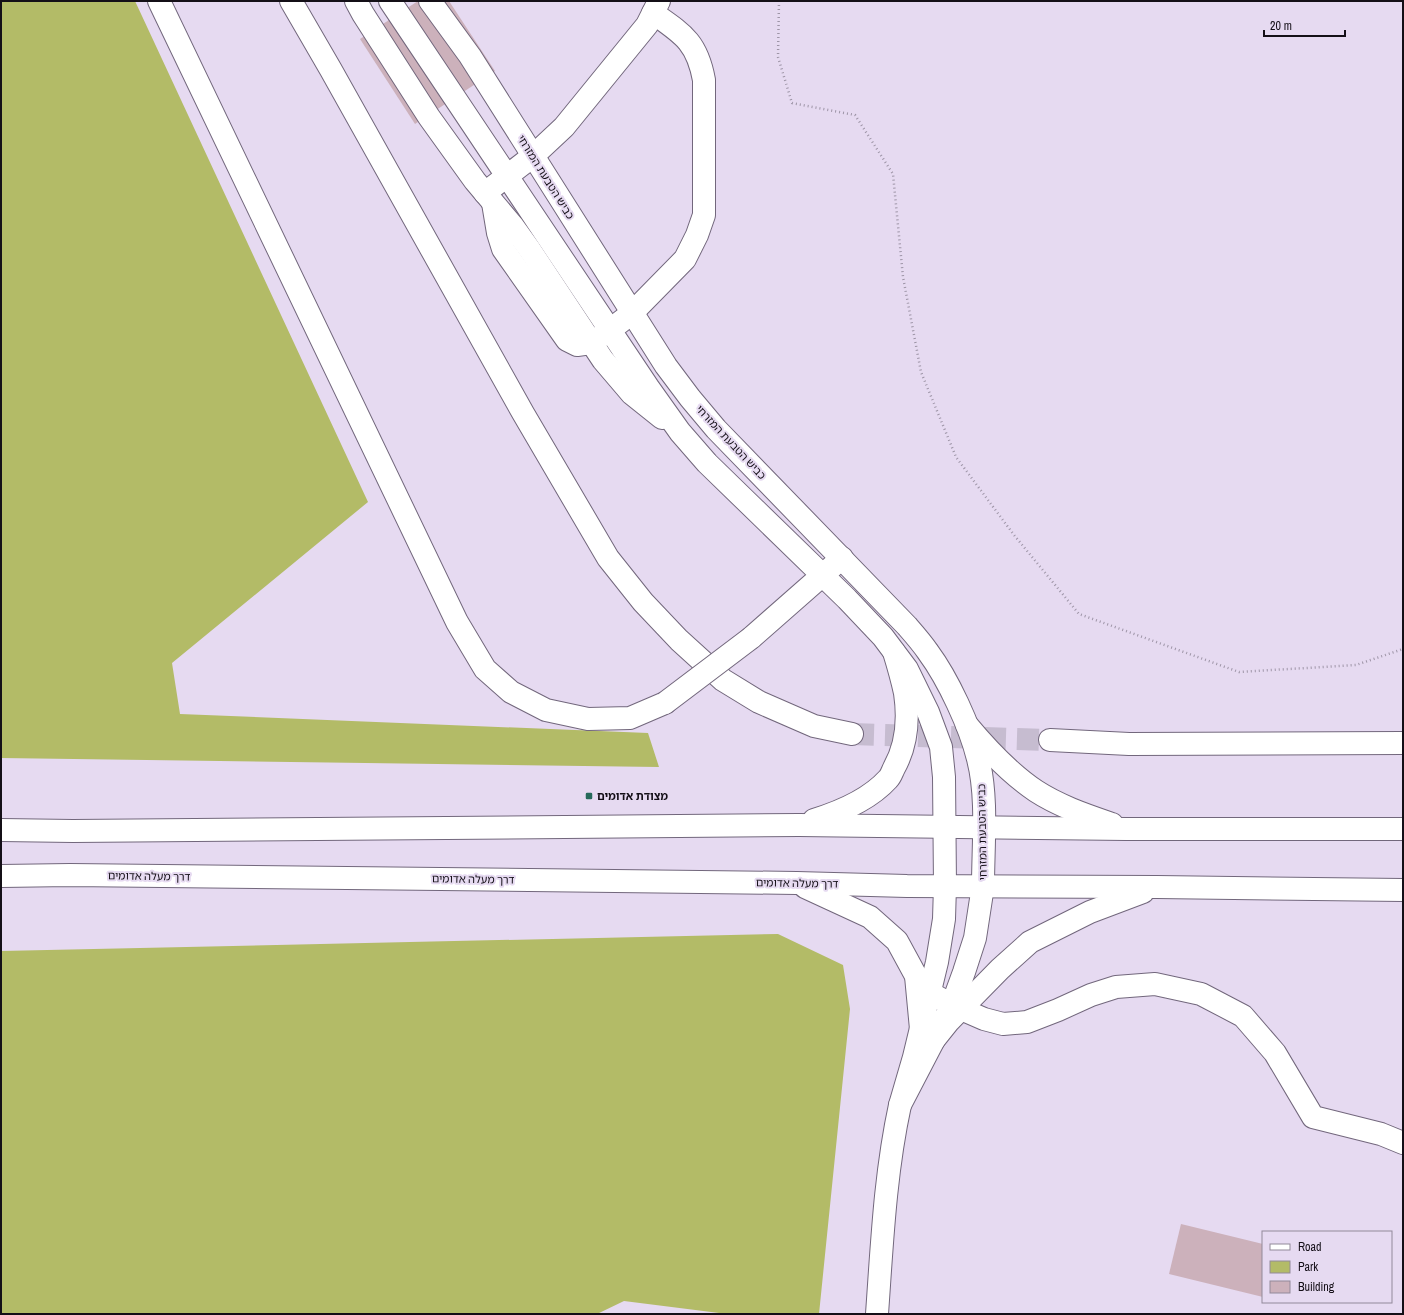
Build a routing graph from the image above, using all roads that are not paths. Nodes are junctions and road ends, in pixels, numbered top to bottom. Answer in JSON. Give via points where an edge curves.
{"nodes":[{"id":1,"x":159,"y":1,"type":"edge"},
{"id":2,"x":291,"y":1,"type":"edge"},
{"id":3,"x":356,"y":1,"type":"edge"},
{"id":4,"x":390,"y":1,"type":"edge"},
{"id":5,"x":430,"y":1,"type":"edge"},
{"id":6,"x":656,"y":7,"type":"edge"},
{"id":7,"x":533,"y":156,"type":"junction"},
{"id":8,"x":507,"y":176,"type":"junction"},
{"id":9,"x":489,"y":198,"type":"junction"},
{"id":10,"x":632,"y":312,"type":"junction"},
{"id":11,"x":610,"y":330,"type":"junction"},
{"id":12,"x":591,"y":343,"type":"junction"},
{"id":13,"x":686,"y":438,"type":"junction"},
{"id":14,"x":842,"y":558,"type":"junction"},
{"id":15,"x":823,"y":576,"type":"junction"},
{"id":16,"x":894,"y":652,"type":"junction"},
{"id":17,"x":967,"y":725,"type":"junction"},
{"id":18,"x":852,"y":734,"type":"tunnel mouth"},
{"id":19,"x":1050,"y":740,"type":"tunnel mouth"},
{"id":20,"x":1403,"y":743,"type":"edge"},
{"id":21,"x":798,"y":825,"type":"junction"},
{"id":22,"x":944,"y":827,"type":"junction"},
{"id":23,"x":984,"y":828,"type":"junction"},
{"id":24,"x":1403,"y":829,"type":"edge"},
{"id":25,"x":1,"y":830,"type":"edge"},
{"id":26,"x":1126,"y":830,"type":"junction"},
{"id":27,"x":1,"y":876,"type":"edge"},
{"id":28,"x":797,"y":883,"type":"junction"},
{"id":29,"x":945,"y":886,"type":"junction"},
{"id":30,"x":983,"y":886,"type":"junction"},
{"id":31,"x":1157,"y":887,"type":"junction"},
{"id":32,"x":1403,"y":890,"type":"edge"},
{"id":33,"x":916,"y":976,"type":"junction"},
{"id":34,"x":930,"y":993,"type":"junction"},
{"id":35,"x":956,"y":1007,"type":"junction"},
{"id":36,"x":925,"y":1038,"type":"junction"},
{"id":37,"x":1403,"y":1143,"type":"edge"},
{"id":38,"x":876,"y":1314,"type":"edge"}],
"edges":[{"from":1,"to":15,"type":"main road","bridge":true,"via":[[457,622],[485,669],[511,692],[546,710],[588,719],[630,718],[665,704],[751,638]]},
{"from":2,"to":18,"type":"main road","via":[[608,558],[653,613],[723,680],[759,702],[814,726]]},
{"from":3,"to":9,"type":"main road","via":[[429,117]]},
{"from":4,"to":8,"type":"main road"},
{"from":5,"to":7,"type":"main road","name":"כביש הטבעת המזרחי","via":[[470,56]]},
{"from":6,"to":7,"type":"main road","via":[[647,25],[564,127]]},
{"from":6,"to":10,"type":"main road","via":[[683,34],[695,51],[701,66],[704,80],[704,215],[685,259]]},
{"from":7,"to":8,"type":"main road"},
{"from":7,"to":10,"type":"main road","name":"כביש הטבעת המזרחי"},
{"from":8,"to":9,"type":"main road"},
{"from":8,"to":11,"type":"main road"},
{"from":9,"to":12,"type":"main road","via":[[530,250]]},
{"from":10,"to":11,"type":"main road"},
{"from":10,"to":14,"type":"main road","name":"כביש הטבעת המזרחי","via":[[666,366],[698,408]]},
{"from":11,"to":12,"type":"main road"},
{"from":11,"to":13,"type":"main road"},
{"from":12,"to":13,"type":"main road","via":[[632,394]]},
{"from":13,"to":15,"type":"main road","via":[[707,463]]},
{"from":14,"to":15,"type":"main road"},
{"from":14,"to":17,"type":"main road","name":"כביש הטבעת המזרחי","via":[[929,652]]},
{"from":15,"to":16,"type":"main road","via":[[883,637]]},
{"from":16,"to":21,"type":"main road","via":[[905,694],[906,720],[905,742],[889,778],[854,804]]},
{"from":16,"to":22,"type":"main road","via":[[917,688],[941,747]]},
{"from":17,"to":23,"type":"main road","name":"כביש הטבעת המזרחי","via":[[978,759],[984,796]]},
{"from":17,"to":26,"type":"main road","via":[[992,754],[1036,791],[1073,810]]},
{"from":19,"to":20,"type":"main road","via":[[1129,744]]},
{"from":21,"to":22,"type":"main road"},
{"from":21,"to":25,"type":"main road"},
{"from":22,"to":23,"type":"main road"},
{"from":22,"to":29,"type":"main road"},
{"from":23,"to":26,"type":"main road"},
{"from":23,"to":30,"type":"main road","name":"כביש הטבעת המזרחי"},
{"from":24,"to":26,"type":"main road"},
{"from":27,"to":28,"type":"main road","name":"דרך מעלה אדומים"},
{"from":28,"to":29,"type":"main road","name":"דרך מעלה אדומים"},
{"from":28,"to":33,"type":"main road","via":[[870,917],[897,941]]},
{"from":29,"to":30,"type":"main road","name":"דרך מעלה אדומים"},
{"from":29,"to":34,"type":"main road","via":[[944,919]]},
{"from":30,"to":31,"type":"main road","name":"דרך מעלה אדומים"},
{"from":30,"to":35,"type":"main road","name":"כביש הטבעת המזרחי","via":[[974,938]]},
{"from":31,"to":32,"type":"main road","name":"דרך מעלה אדומים"},
{"from":31,"to":35,"type":"main road","via":[[1090,912],[1030,942]]},
{"from":33,"to":34,"type":"main road"},
{"from":33,"to":36,"type":"main road"},
{"from":34,"to":35,"type":"main road"},
{"from":34,"to":36,"type":"main road"},
{"from":35,"to":36,"type":"main road","via":[[949,1021]]},
{"from":35,"to":37,"type":"main road","via":[[1004,1024],[1027,1022],[1116,987],[1155,984],[1201,994],[1244,1016],[1275,1053],[1313,1117],[1382,1134]]},
{"from":36,"to":38,"type":"main road","via":[[914,1057],[892,1142]]}]}
